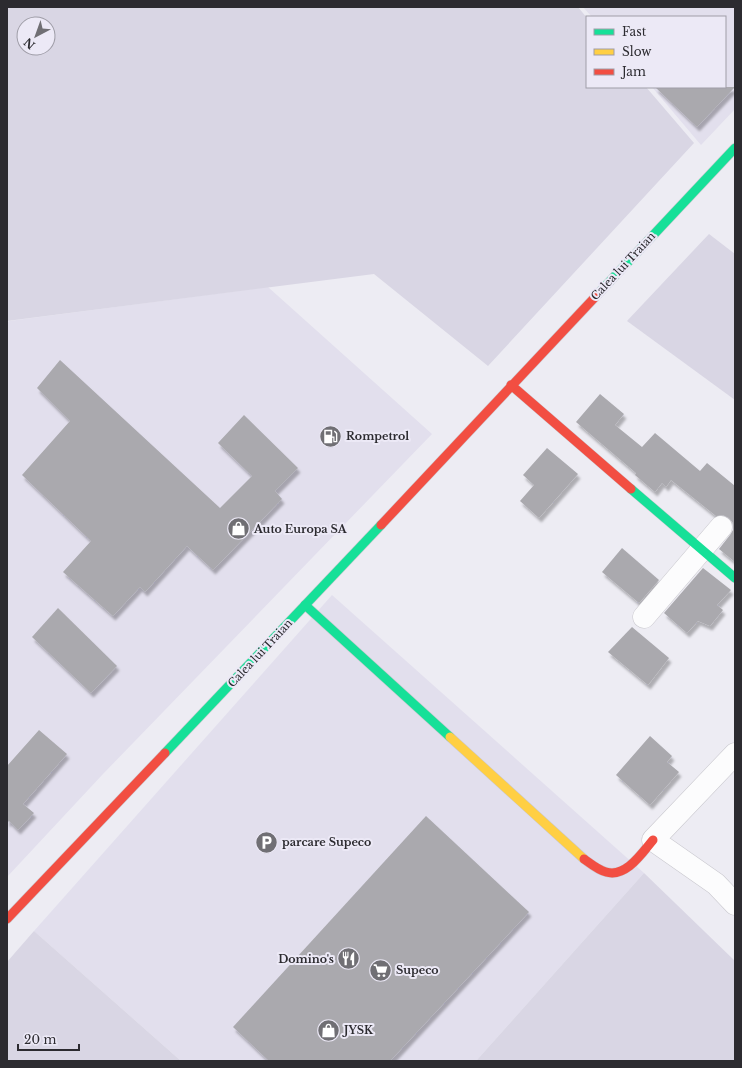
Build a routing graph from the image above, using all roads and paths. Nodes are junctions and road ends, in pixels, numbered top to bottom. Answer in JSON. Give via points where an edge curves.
{"nodes":[{"id":1,"x":735,"y":148,"type":"edge"},
{"id":2,"x":512,"y":385,"type":"junction"},
{"id":3,"x":721,"y":527,"type":"dead end"},
{"id":4,"x":701,"y":550,"type":"junction"},
{"id":5,"x":735,"y":578,"type":"edge"},
{"id":6,"x":305,"y":605,"type":"junction"},
{"id":7,"x":644,"y":617,"type":"dead end"},
{"id":8,"x":735,"y":754,"type":"edge"},
{"id":9,"x":653,"y":840,"type":"junction"},
{"id":10,"x":735,"y":904,"type":"edge"},
{"id":11,"x":7,"y":919,"type":"edge"}],
"edges":[{"from":1,"to":2,"type":"main road","name":"Calea lui Traian"},
{"from":2,"to":4,"type":"main road"},
{"from":2,"to":6,"type":"main road","name":"Calea lui Traian"},
{"from":3,"to":4,"type":"street"},
{"from":4,"to":5,"type":"main road"},
{"from":4,"to":7,"type":"street"},
{"from":6,"to":9,"type":"main road","via":[[589,862],[610,873],[621,872],[628,868]]},
{"from":6,"to":11,"type":"main road","name":"Calea lui Traian"},
{"from":8,"to":9,"type":"street"},
{"from":9,"to":10,"type":"street","via":[[716,884]]}]}
